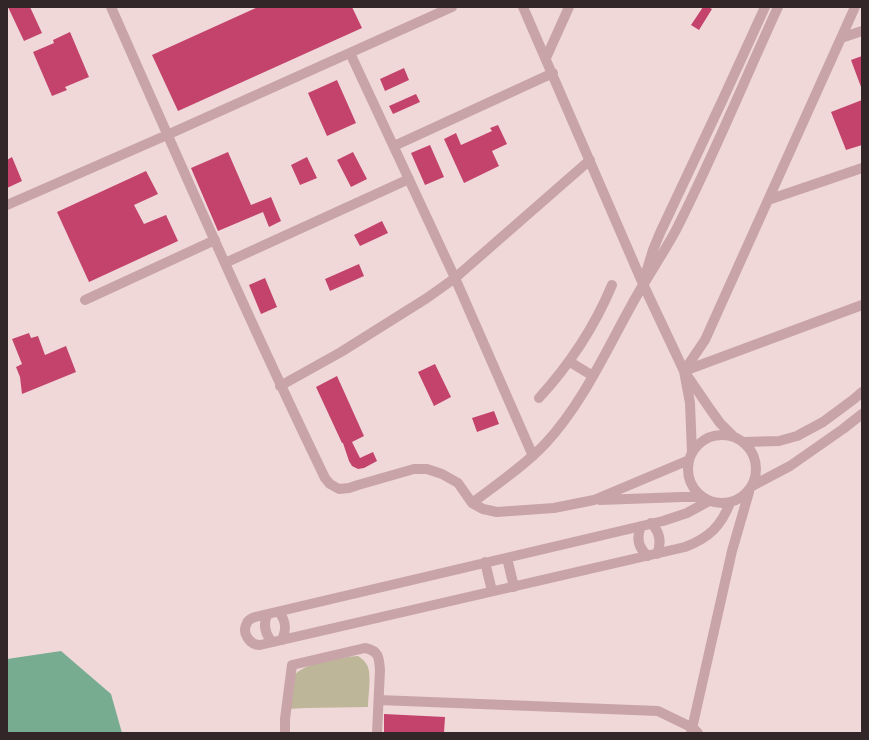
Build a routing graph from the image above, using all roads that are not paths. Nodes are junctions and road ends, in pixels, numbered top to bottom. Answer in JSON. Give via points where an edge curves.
{"nodes":[{"id":1,"x":111,"y":7,"type":"edge"},
{"id":2,"x":452,"y":7,"type":"edge"},
{"id":3,"x":523,"y":7,"type":"edge"},
{"id":4,"x":569,"y":7,"type":"edge"},
{"id":5,"x":765,"y":7,"type":"edge"},
{"id":6,"x":778,"y":7,"type":"edge"},
{"id":7,"x":855,"y":7,"type":"edge"},
{"id":8,"x":862,"y":31,"type":"edge"},
{"id":9,"x":841,"y":38,"type":"junction"},
{"id":10,"x":350,"y":53,"type":"junction"},
{"id":11,"x":546,"y":58,"type":"junction"},
{"id":12,"x":553,"y":73,"type":"junction"},
{"id":13,"x":167,"y":135,"type":"junction"},
{"id":14,"x":394,"y":146,"type":"junction"},
{"id":15,"x":590,"y":160,"type":"junction"},
{"id":16,"x":862,"y":168,"type":"edge"},
{"id":17,"x":409,"y":179,"type":"junction"},
{"id":18,"x":768,"y":200,"type":"junction"},
{"id":19,"x":7,"y":205,"type":"edge"},
{"id":20,"x":214,"y":240,"type":"junction"},
{"id":21,"x":225,"y":263,"type":"junction"},
{"id":22,"x":455,"y":278,"type":"junction"},
{"id":23,"x":612,"y":284,"type":"dead end"},
{"id":24,"x":643,"y":284,"type":"junction"},
{"id":25,"x":85,"y":300,"type":"dead end"},
{"id":26,"x":862,"y":305,"type":"edge"},
{"id":27,"x":570,"y":362,"type":"junction"},
{"id":28,"x":684,"y":371,"type":"junction"},
{"id":29,"x":593,"y":376,"type":"junction"},
{"id":30,"x":280,"y":386,"type":"junction"},
{"id":31,"x":862,"y":392,"type":"edge"},
{"id":32,"x":539,"y":398,"type":"dead end"},
{"id":33,"x":862,"y":414,"type":"edge"},
{"id":34,"x":739,"y":439,"type":"junction"},
{"id":35,"x":533,"y":456,"type":"junction"},
{"id":36,"x":691,"y":457,"type":"junction"},
{"id":37,"x":751,"y":489,"type":"junction"},
{"id":38,"x":705,"y":499,"type":"junction"},
{"id":39,"x":594,"y":500,"type":"junction"},
{"id":40,"x":472,"y":503,"type":"junction"},
{"id":41,"x":730,"y":503,"type":"junction"},
{"id":42,"x":651,"y":523,"type":"junction"},
{"id":43,"x":640,"y":526,"type":"junction"},
{"id":44,"x":652,"y":555,"type":"junction"},
{"id":45,"x":507,"y":558,"type":"junction"},
{"id":46,"x":485,"y":562,"type":"junction"},
{"id":47,"x":514,"y":587,"type":"junction"},
{"id":48,"x":492,"y":591,"type":"junction"},
{"id":49,"x":279,"y":612,"type":"junction"},
{"id":50,"x":267,"y":615,"type":"junction"},
{"id":51,"x":282,"y":640,"type":"junction"},
{"id":52,"x":272,"y":642,"type":"junction"},
{"id":53,"x":379,"y":700,"type":"junction"},
{"id":54,"x":694,"y":732,"type":"edge"},
{"id":55,"x":285,"y":733,"type":"edge"},
{"id":56,"x":377,"y":733,"type":"edge"}],
"edges":[{"from":1,"to":13,"type":"street"},
{"from":2,"to":10,"type":"street"},
{"from":3,"to":11,"type":"street"},
{"from":4,"to":11,"type":"street"},
{"from":5,"to":24,"type":"street","via":[[662,228]]},
{"from":6,"to":24,"type":"street","via":[[712,157],[675,232]]},
{"from":7,"to":9,"type":"street"},
{"from":8,"to":9,"type":"street"},
{"from":9,"to":18,"type":"street"},
{"from":10,"to":13,"type":"street"},
{"from":10,"to":14,"type":"street"},
{"from":11,"to":12,"type":"street"},
{"from":12,"to":14,"type":"street"},
{"from":12,"to":15,"type":"street"},
{"from":13,"to":19,"type":"street"},
{"from":13,"to":20,"type":"street"},
{"from":14,"to":17,"type":"street"},
{"from":15,"to":22,"type":"street"},
{"from":15,"to":24,"type":"street"},
{"from":16,"to":18,"type":"street"},
{"from":17,"to":21,"type":"street"},
{"from":17,"to":22,"type":"street"},
{"from":18,"to":28,"type":"street","via":[[705,340]]},
{"from":20,"to":21,"type":"street"},
{"from":20,"to":25,"type":"street"},
{"from":21,"to":30,"type":"street"},
{"from":22,"to":30,"type":"street","via":[[341,352]]},
{"from":22,"to":35,"type":"street"},
{"from":23,"to":27,"type":"street","via":[[598,317]]},
{"from":24,"to":28,"type":"street"},
{"from":24,"to":29,"type":"street"},
{"from":26,"to":28,"type":"street"},
{"from":27,"to":29,"type":"street"},
{"from":27,"to":32,"type":"street"},
{"from":28,"to":34,"type":"street","via":[[720,422]]},
{"from":28,"to":36,"type":"street","via":[[690,403]]},
{"from":29,"to":35,"type":"street","via":[[566,418]]},
{"from":30,"to":40,"type":"street","via":[[330,484],[339,488],[349,488],[414,469],[427,470],[442,474],[458,483]]},
{"from":31,"to":34,"type":"street","via":[[823,422],[797,436],[779,441]]},
{"from":33,"to":37,"type":"street","via":[[790,466]]},
{"from":34,"to":36,"type":"street","via":[[725,435],[706,439],[698,445]]},
{"from":34,"to":37,"type":"street","via":[[750,448],[757,467]]},
{"from":35,"to":40,"type":"street"},
{"from":36,"to":38,"type":"street","via":[[688,471],[690,481]]},
{"from":36,"to":39,"type":"street"},
{"from":37,"to":41,"type":"street","via":[[740,499]]},
{"from":37,"to":54,"type":"street","via":[[732,551]]},
{"from":38,"to":39,"type":"street","via":[[682,497]]},
{"from":38,"to":41,"type":"street","via":[[720,504]]},
{"from":38,"to":42,"type":"street","via":[[687,513]]},
{"from":39,"to":40,"type":"street","via":[[554,508],[497,512]]},
{"from":41,"to":44,"type":"street","via":[[720,522],[705,538],[685,547]]},
{"from":42,"to":43,"type":"street"},
{"from":42,"to":44,"type":"street","via":[[660,538],[659,549]]},
{"from":43,"to":44,"type":"street","via":[[640,548]]},
{"from":43,"to":45,"type":"street"},
{"from":44,"to":47,"type":"street"},
{"from":45,"to":46,"type":"street"},
{"from":45,"to":47,"type":"street"},
{"from":46,"to":48,"type":"street"},
{"from":46,"to":49,"type":"street"},
{"from":47,"to":48,"type":"street"},
{"from":48,"to":51,"type":"street"},
{"from":49,"to":50,"type":"street"},
{"from":49,"to":51,"type":"street","via":[[286,625]]},
{"from":50,"to":52,"type":"street","via":[[265,627]]},
{"from":50,"to":52,"type":"street","via":[[250,619],[246,623],[246,636],[256,645]]},
{"from":51,"to":52,"type":"street"},
{"from":53,"to":54,"type":"street","via":[[658,711]]},
{"from":53,"to":55,"type":"street","via":[[379,660],[372,649],[365,648],[292,665]]},
{"from":53,"to":56,"type":"street"}]}
